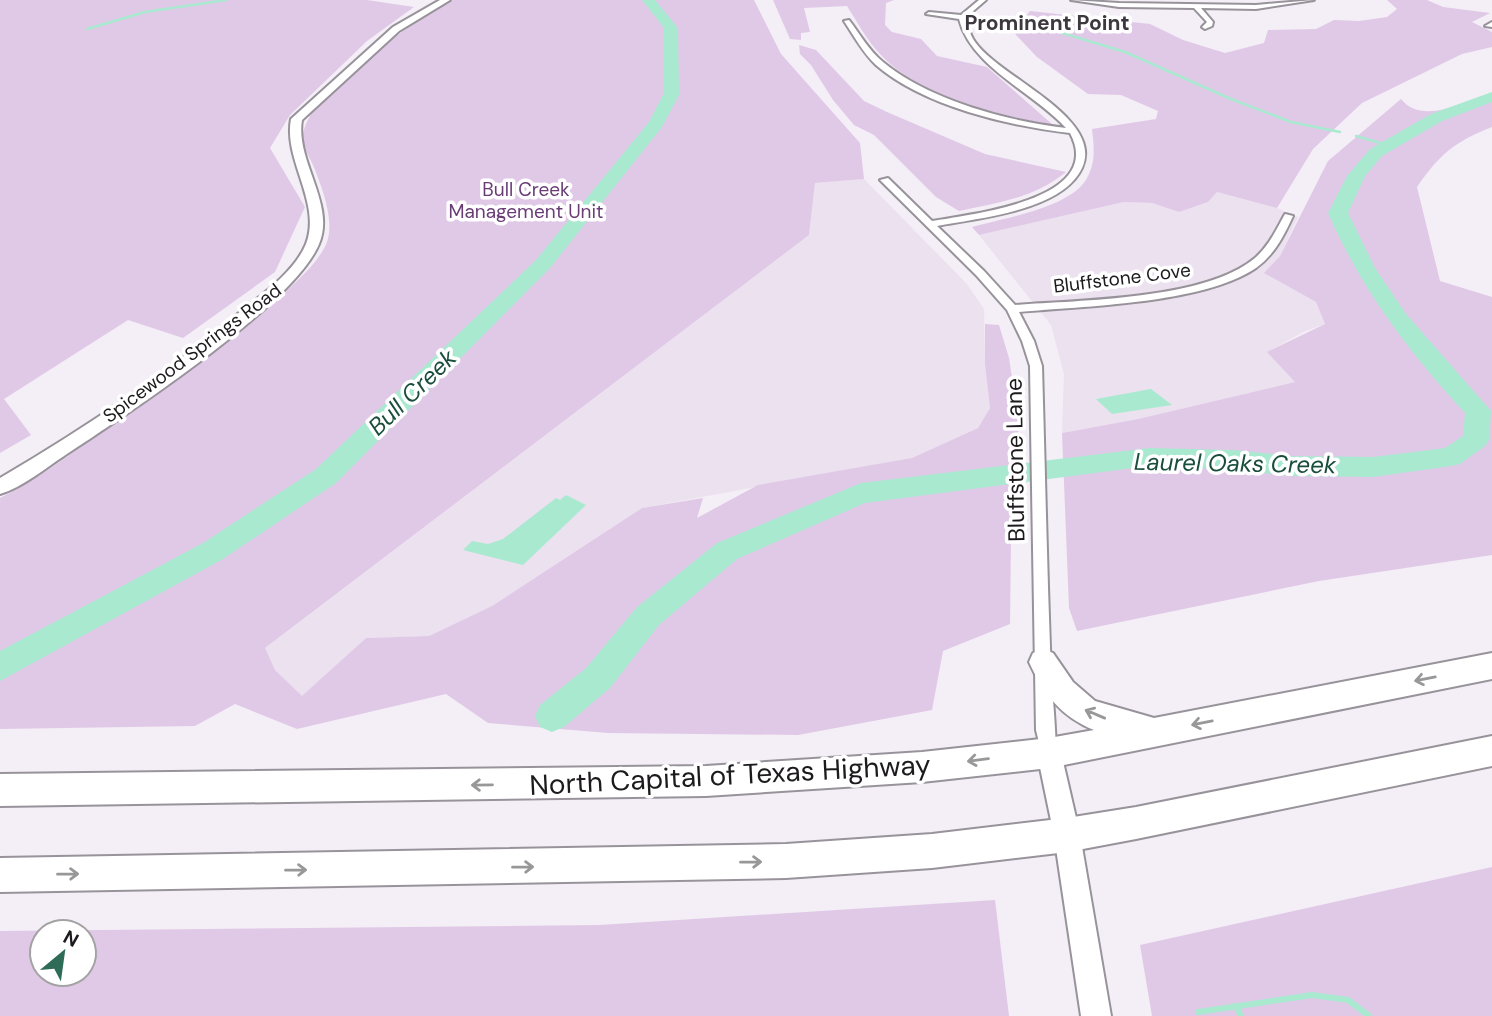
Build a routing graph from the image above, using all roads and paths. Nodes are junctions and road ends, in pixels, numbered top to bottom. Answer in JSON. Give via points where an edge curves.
{"nodes":[{"id":1,"x":446,"y":0,"type":"edge"},
{"id":2,"x":983,"y":0,"type":"edge"},
{"id":3,"x":1074,"y":0,"type":"edge"},
{"id":4,"x":1311,"y":0,"type":"edge"},
{"id":5,"x":1196,"y":6,"type":"junction"},
{"id":6,"x":929,"y":14,"type":"dead end"},
{"id":7,"x":962,"y":17,"type":"junction"},
{"id":8,"x":847,"y":21,"type":"dead end"},
{"id":9,"x":1205,"y":27,"type":"dead end"},
{"id":10,"x":1074,"y":131,"type":"junction"},
{"id":11,"x":885,"y":180,"type":"dead end"},
{"id":12,"x":1288,"y":216,"type":"dead end"},
{"id":13,"x":930,"y":224,"type":"junction"},
{"id":14,"x":1012,"y":309,"type":"junction"},
{"id":15,"x":0,"y":487,"type":"edge"},
{"id":16,"x":1043,"y":662,"type":"junction"},
{"id":17,"x":1492,"y":666,"type":"edge"},
{"id":18,"x":1160,"y":731,"type":"junction"},
{"id":19,"x":1492,"y":751,"type":"edge"},
{"id":20,"x":1049,"y":753,"type":"junction"},
{"id":21,"x":0,"y":790,"type":"edge"},
{"id":22,"x":1067,"y":835,"type":"junction"},
{"id":23,"x":0,"y":875,"type":"edge"},
{"id":24,"x":1096,"y":1016,"type":"edge"}],
"edges":[{"from":1,"to":15,"type":"main road","name":"Spicewood Springs Road","via":[[396,29],[297,118],[296,144],[316,214],[313,246],[303,264],[228,330],[76,440]]},
{"from":2,"to":7,"type":"street"},
{"from":3,"to":5,"type":"street"},
{"from":4,"to":5,"type":"street","via":[[1265,7]]},
{"from":5,"to":9,"type":"street","via":[[1210,22]]},
{"from":6,"to":7,"type":"street"},
{"from":7,"to":10,"type":"street","via":[[976,49]]},
{"from":8,"to":10,"type":"street","via":[[879,63],[909,83],[1030,126]]},
{"from":10,"to":13,"type":"street","via":[[1082,159],[1067,184],[1030,202]]},
{"from":11,"to":13,"type":"street","name":"Bluffstone Lane"},
{"from":12,"to":14,"type":"street","name":"Bluffstone Cove","via":[[1276,244],[1249,269],[1204,286]]},
{"from":13,"to":14,"type":"street","name":"Bluffstone Lane"},
{"from":14,"to":16,"type":"street","name":"Bluffstone Lane","via":[[1035,366]]},
{"from":18,"to":16,"type":"highway","one_way":true,"via":[[1124,725],[1070,702],[1056,688]]},
{"from":16,"to":20,"type":"street","name":"Bluffstone Lane"},
{"from":17,"to":18,"type":"highway","name":"North Capital of Texas Highway","one_way":true},
{"from":18,"to":20,"type":"highway","name":"North Capital of Texas Highway"},
{"from":19,"to":22,"type":"highway"},
{"from":20,"to":21,"type":"highway","name":"North Capital of Texas Highway","one_way":true,"via":[[922,767],[706,781]]},
{"from":20,"to":22,"type":"main road"},
{"from":23,"to":22,"type":"highway","one_way":true,"via":[[786,862]]},
{"from":22,"to":24,"type":"main road"}]}
